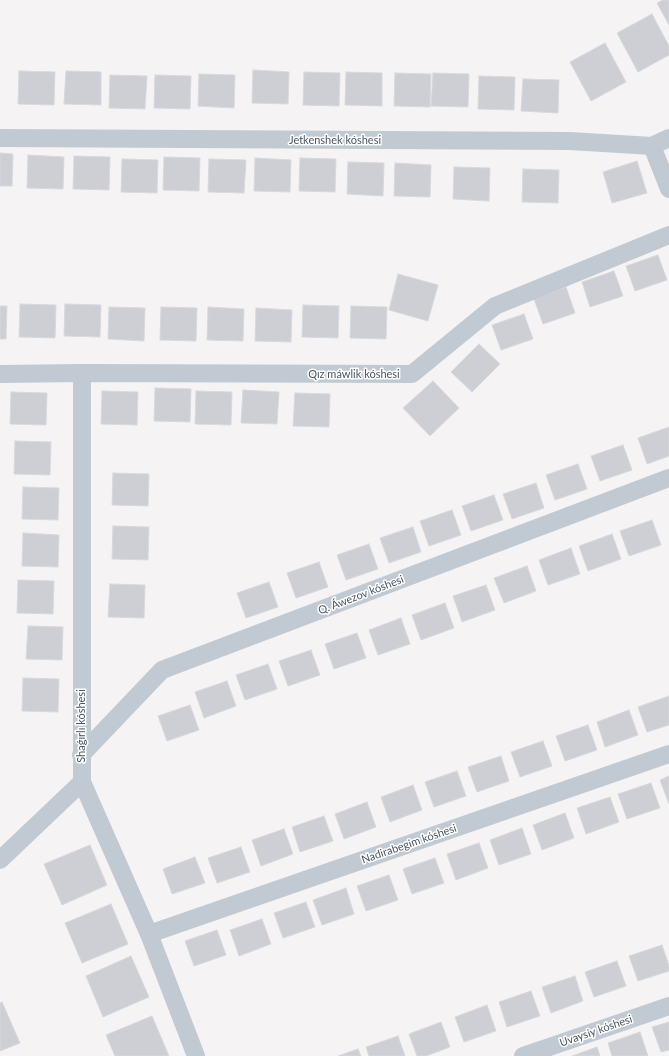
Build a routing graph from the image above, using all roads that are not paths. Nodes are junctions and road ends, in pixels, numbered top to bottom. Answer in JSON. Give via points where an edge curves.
{"nodes":[{"id":1,"x":0,"y":138,"type":"edge"},
{"id":2,"x":669,"y":138,"type":"edge"},
{"id":3,"x":652,"y":146,"type":"junction"},
{"id":4,"x":669,"y":189,"type":"edge"},
{"id":5,"x":669,"y":235,"type":"edge"},
{"id":6,"x":82,"y":373,"type":"junction"},
{"id":7,"x":0,"y":374,"type":"edge"},
{"id":8,"x":669,"y":478,"type":"edge"},
{"id":9,"x":669,"y":754,"type":"edge"},
{"id":10,"x":81,"y":755,"type":"junction"},
{"id":11,"x":82,"y":782,"type":"junction"},
{"id":12,"x":0,"y":860,"type":"edge"},
{"id":13,"x":149,"y":934,"type":"junction"},
{"id":14,"x":669,"y":1006,"type":"edge"},
{"id":15,"x":196,"y":1056,"type":"edge"},
{"id":16,"x":523,"y":1056,"type":"edge"}],
"edges":[{"from":1,"to":3,"type":"street","name":"Jetkenshek kóshesi","via":[[562,141]]},
{"from":2,"to":3,"type":"street","name":"Jetkenshek kóshesi"},
{"from":3,"to":4,"type":"street"},
{"from":5,"to":6,"type":"street","name":"Qız máwlik kóshesi","via":[[494,306],[412,374]]},
{"from":6,"to":7,"type":"street","name":"Qız máwlik kóshesi"},
{"from":6,"to":10,"type":"street","name":"Shaǵırlı kóshesi"},
{"from":8,"to":10,"type":"street","name":"Q. Áwezov kóshesi","via":[[162,670]]},
{"from":9,"to":13,"type":"street","name":"Nadirabegim kóshesi"},
{"from":10,"to":11,"type":"street","name":"Shaǵırlı kóshesi"},
{"from":11,"to":12,"type":"street"},
{"from":11,"to":13,"type":"street","name":"Shaǵırlı kóshesi"},
{"from":13,"to":15,"type":"street","name":"Shaǵırlı kóshesi"},
{"from":14,"to":16,"type":"street","name":"Uvaysiy kóshesi"}]}
